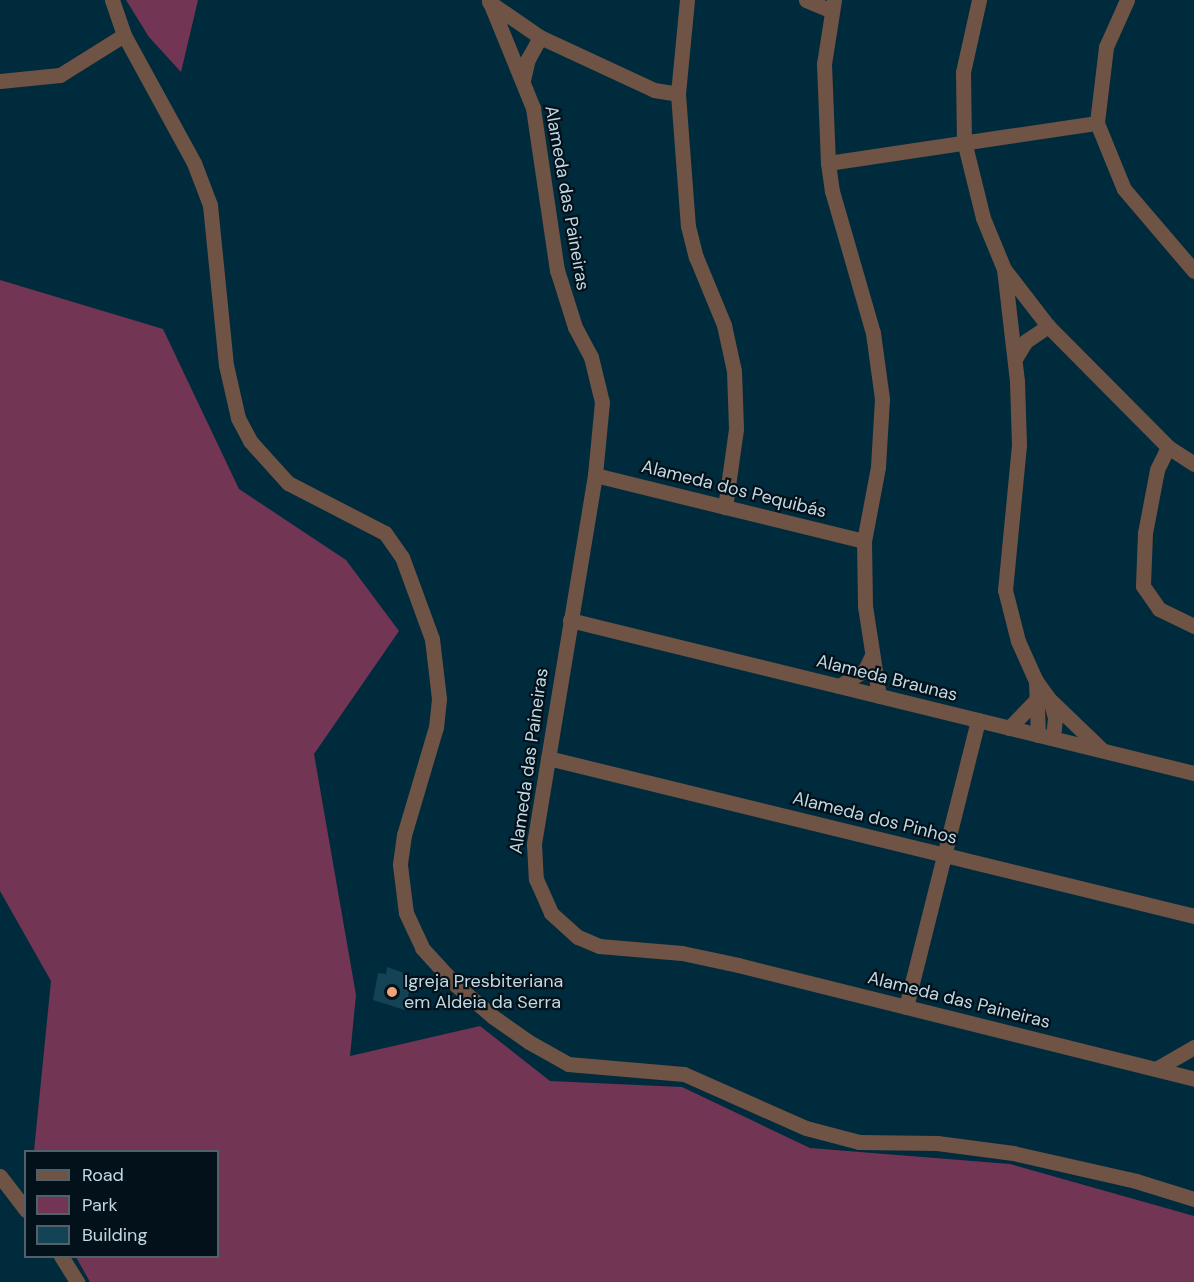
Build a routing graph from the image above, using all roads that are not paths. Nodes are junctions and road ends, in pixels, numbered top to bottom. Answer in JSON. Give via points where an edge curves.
{"nodes":[{"id":1,"x":112,"y":0,"type":"edge"},
{"id":2,"x":687,"y":0,"type":"edge"},
{"id":3,"x":806,"y":0,"type":"edge"},
{"id":4,"x":979,"y":0,"type":"edge"},
{"id":5,"x":1127,"y":0,"type":"edge"},
{"id":6,"x":489,"y":1,"type":"edge"},
{"id":7,"x":833,"y":5,"type":"edge"},
{"id":8,"x":519,"y":23,"type":"junction"},
{"id":9,"x":124,"y":36,"type":"junction"},
{"id":10,"x":504,"y":37,"type":"junction"},
{"id":11,"x":540,"y":37,"type":"junction"},
{"id":12,"x":523,"y":80,"type":"junction"},
{"id":13,"x":0,"y":81,"type":"edge"},
{"id":14,"x":678,"y":94,"type":"junction"},
{"id":15,"x":1097,"y":123,"type":"junction"},
{"id":16,"x":964,"y":141,"type":"junction"},
{"id":17,"x":828,"y":163,"type":"junction"},
{"id":18,"x":1004,"y":269,"type":"junction"},
{"id":19,"x":1194,"y":271,"type":"edge"},
{"id":20,"x":1032,"y":306,"type":"junction"},
{"id":21,"x":1010,"y":326,"type":"junction"},
{"id":22,"x":1048,"y":326,"type":"junction"},
{"id":23,"x":1015,"y":359,"type":"junction"},
{"id":24,"x":1168,"y":447,"type":"junction"},
{"id":25,"x":1194,"y":464,"type":"edge"},
{"id":26,"x":595,"y":475,"type":"junction"},
{"id":27,"x":725,"y":507,"type":"junction"},
{"id":28,"x":864,"y":541,"type":"junction"},
{"id":29,"x":570,"y":620,"type":"junction"},
{"id":30,"x":1194,"y":626,"type":"edge"},
{"id":31,"x":871,"y":657,"type":"junction"},
{"id":32,"x":839,"y":686,"type":"junction"},
{"id":33,"x":879,"y":696,"type":"junction"},
{"id":34,"x":1043,"y":700,"type":"junction"},
{"id":35,"x":978,"y":720,"type":"junction"},
{"id":36,"x":1009,"y":728,"type":"junction"},
{"id":37,"x":1046,"y":736,"type":"junction"},
{"id":38,"x":1103,"y":751,"type":"junction"},
{"id":39,"x":548,"y":758,"type":"junction"},
{"id":40,"x":1194,"y":773,"type":"edge"},
{"id":41,"x":945,"y":855,"type":"junction"},
{"id":42,"x":1194,"y":916,"type":"edge"},
{"id":43,"x":906,"y":1007,"type":"junction"},
{"id":44,"x":1194,"y":1047,"type":"edge"},
{"id":45,"x":1156,"y":1069,"type":"junction"},
{"id":46,"x":1194,"y":1079,"type":"edge"},
{"id":47,"x":0,"y":1176,"type":"edge"},
{"id":48,"x":1194,"y":1199,"type":"edge"},
{"id":49,"x":24,"y":1207,"type":"edge"},
{"id":50,"x":62,"y":1258,"type":"edge"},
{"id":51,"x":77,"y":1282,"type":"edge"}],
"edges":[{"from":1,"to":9,"type":"street"},
{"from":2,"to":14,"type":"street"},
{"from":3,"to":7,"type":"street"},
{"from":4,"to":16,"type":"street","via":[[963,72]]},
{"from":5,"to":15,"type":"street","via":[[1106,47]]},
{"from":6,"to":8,"type":"street"},
{"from":6,"to":10,"type":"street","name":"Alameda das Paineiras"},
{"from":7,"to":17,"type":"street","via":[[824,64]]},
{"from":8,"to":10,"type":"street"},
{"from":8,"to":11,"type":"street"},
{"from":9,"to":13,"type":"street","via":[[60,75]]},
{"from":9,"to":48,"type":"street","via":[[194,163],[210,205],[230,390],[249,441],[288,483],[385,533],[413,582],[432,639],[439,699],[436,728],[404,835],[401,891],[411,929],[422,948],[449,977],[529,1042],[568,1064],[684,1074],[806,1128],[859,1142],[937,1143],[1013,1153],[1136,1181]]},
{"from":10,"to":12,"type":"street","name":"Alameda das Paineiras"},
{"from":11,"to":12,"type":"street","via":[[528,59]]},
{"from":11,"to":14,"type":"street","via":[[644,86]]},
{"from":12,"to":26,"type":"street","name":"Alameda das Paineiras","via":[[544,165],[557,270],[574,327],[598,378],[602,402]]},
{"from":14,"to":27,"type":"street","via":[[688,226],[696,257],[724,325],[735,371],[736,429]]},
{"from":15,"to":16,"type":"street"},
{"from":15,"to":19,"type":"street","via":[[1124,189]]},
{"from":16,"to":17,"type":"street"},
{"from":16,"to":18,"type":"street","via":[[983,218]]},
{"from":17,"to":28,"type":"street","via":[[880,364],[881,430]]},
{"from":18,"to":20,"type":"street"},
{"from":18,"to":21,"type":"street"},
{"from":20,"to":21,"type":"street","via":[[1019,311]]},
{"from":20,"to":22,"type":"street"},
{"from":21,"to":23,"type":"street"},
{"from":22,"to":23,"type":"street","via":[[1026,341]]},
{"from":22,"to":24,"type":"street"},
{"from":23,"to":34,"type":"street","via":[[1019,445],[1005,590],[1018,641]]},
{"from":24,"to":25,"type":"street"},
{"from":24,"to":30,"type":"street","via":[[1157,470],[1149,509],[1143,586],[1159,609]]},
{"from":26,"to":27,"type":"street","name":"Alameda dos Pequibás"},
{"from":26,"to":29,"type":"street","name":"Alameda das Paineiras"},
{"from":27,"to":28,"type":"street","name":"Alameda dos Pequibás"},
{"from":28,"to":31,"type":"street"},
{"from":29,"to":32,"type":"street","name":"Alameda Braunas"},
{"from":29,"to":39,"type":"street","name":"Alameda das Paineiras"},
{"from":31,"to":32,"type":"street","via":[[865,670]]},
{"from":31,"to":33,"type":"street"},
{"from":32,"to":33,"type":"street","name":"Alameda Braunas"},
{"from":33,"to":35,"type":"street","name":"Alameda Braunas"},
{"from":34,"to":36,"type":"street"},
{"from":34,"to":37,"type":"street"},
{"from":34,"to":38,"type":"street"},
{"from":35,"to":36,"type":"street","name":"Alameda Braunas"},
{"from":35,"to":41,"type":"street"},
{"from":36,"to":37,"type":"street","name":"Alameda Braunas"},
{"from":37,"to":38,"type":"street","name":"Alameda Braunas"},
{"from":38,"to":40,"type":"street","name":"Alameda Braunas"},
{"from":39,"to":41,"type":"street","name":"Alameda dos Pinhos"},
{"from":39,"to":43,"type":"street","name":"Alameda das Paineiras","via":[[534,844],[536,879],[551,913],[578,937],[619,950],[682,953]]},
{"from":41,"to":42,"type":"street","name":"Alameda dos Pinhos"},
{"from":41,"to":43,"type":"street"},
{"from":43,"to":45,"type":"street","name":"Alameda das Paineiras"},
{"from":44,"to":45,"type":"street"},
{"from":45,"to":46,"type":"street","name":"Alameda das Paineiras"},
{"from":47,"to":49,"type":"street"},
{"from":50,"to":51,"type":"street"}]}
